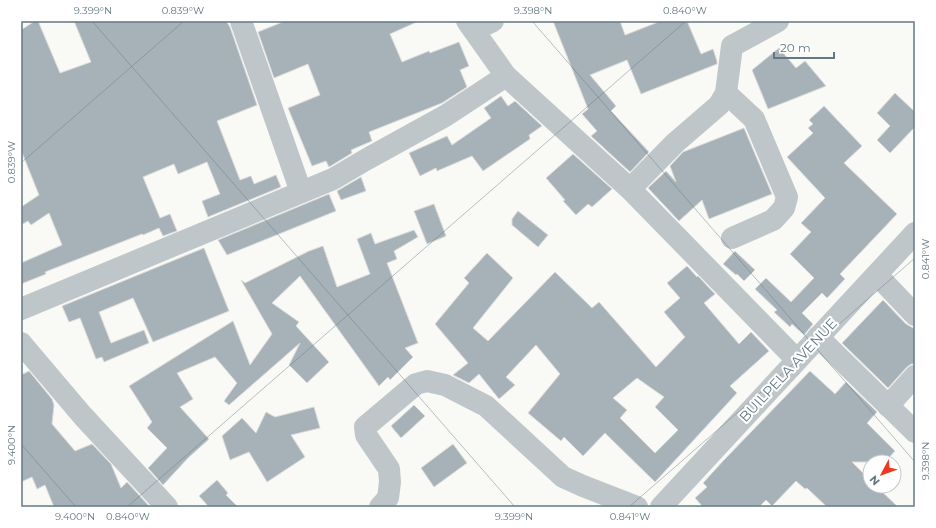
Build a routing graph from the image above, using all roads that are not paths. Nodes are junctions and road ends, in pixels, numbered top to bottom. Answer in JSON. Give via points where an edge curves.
{"nodes":[{"id":1,"x":241,"y":21,"type":"edge"},
{"id":2,"x":778,"y":21,"type":"edge"},
{"id":3,"x":478,"y":24,"type":"edge"},
{"id":4,"x":506,"y":76,"type":"junction"},
{"id":5,"x":726,"y":92,"type":"junction"},
{"id":6,"x":630,"y":189,"type":"junction"},
{"id":7,"x":301,"y":192,"type":"junction"},
{"id":8,"x":915,"y":233,"type":"edge"},
{"id":9,"x":732,"y":238,"type":"dead end"},
{"id":10,"x":877,"y":275,"type":"junction"},
{"id":11,"x":21,"y":309,"type":"edge"},
{"id":12,"x":915,"y":315,"type":"edge"},
{"id":13,"x":818,"y":338,"type":"junction"},
{"id":14,"x":21,"y":343,"type":"edge"},
{"id":15,"x":797,"y":360,"type":"junction"},
{"id":16,"x":915,"y":376,"type":"edge"},
{"id":17,"x":888,"y":406,"type":"junction"},
{"id":18,"x":915,"y":432,"type":"edge"},
{"id":19,"x":167,"y":507,"type":"edge"},
{"id":20,"x":380,"y":507,"type":"edge"},
{"id":21,"x":637,"y":507,"type":"edge"},
{"id":22,"x":662,"y":507,"type":"edge"}],
"edges":[{"from":1,"to":7,"type":"street"},
{"from":2,"to":5,"type":"street","via":[[732,46]]},
{"from":3,"to":4,"type":"street"},
{"from":4,"to":6,"type":"street"},
{"from":4,"to":7,"type":"street","via":[[445,116],[333,179]]},
{"from":5,"to":6,"type":"street","via":[[719,105],[675,143]]},
{"from":5,"to":9,"type":"street","via":[[754,119],[787,197],[784,208],[773,220]]},
{"from":6,"to":15,"type":"street"},
{"from":7,"to":11,"type":"street"},
{"from":8,"to":10,"type":"street","name":"BUILPELA AVENUE"},
{"from":10,"to":12,"type":"street"},
{"from":10,"to":13,"type":"street","name":"BUILPELA AVENUE"},
{"from":13,"to":15,"type":"street","name":"BUILPELA AVENUE"},
{"from":13,"to":17,"type":"street"},
{"from":14,"to":19,"type":"street","via":[[82,415]]},
{"from":15,"to":22,"type":"street","name":"BUILPELA AVENUE"},
{"from":16,"to":17,"type":"street"},
{"from":17,"to":18,"type":"street"},
{"from":20,"to":21,"type":"street","via":[[388,498],[389,469],[366,435],[366,427],[416,384],[427,381],[445,385],[486,406],[563,477]]}]}
